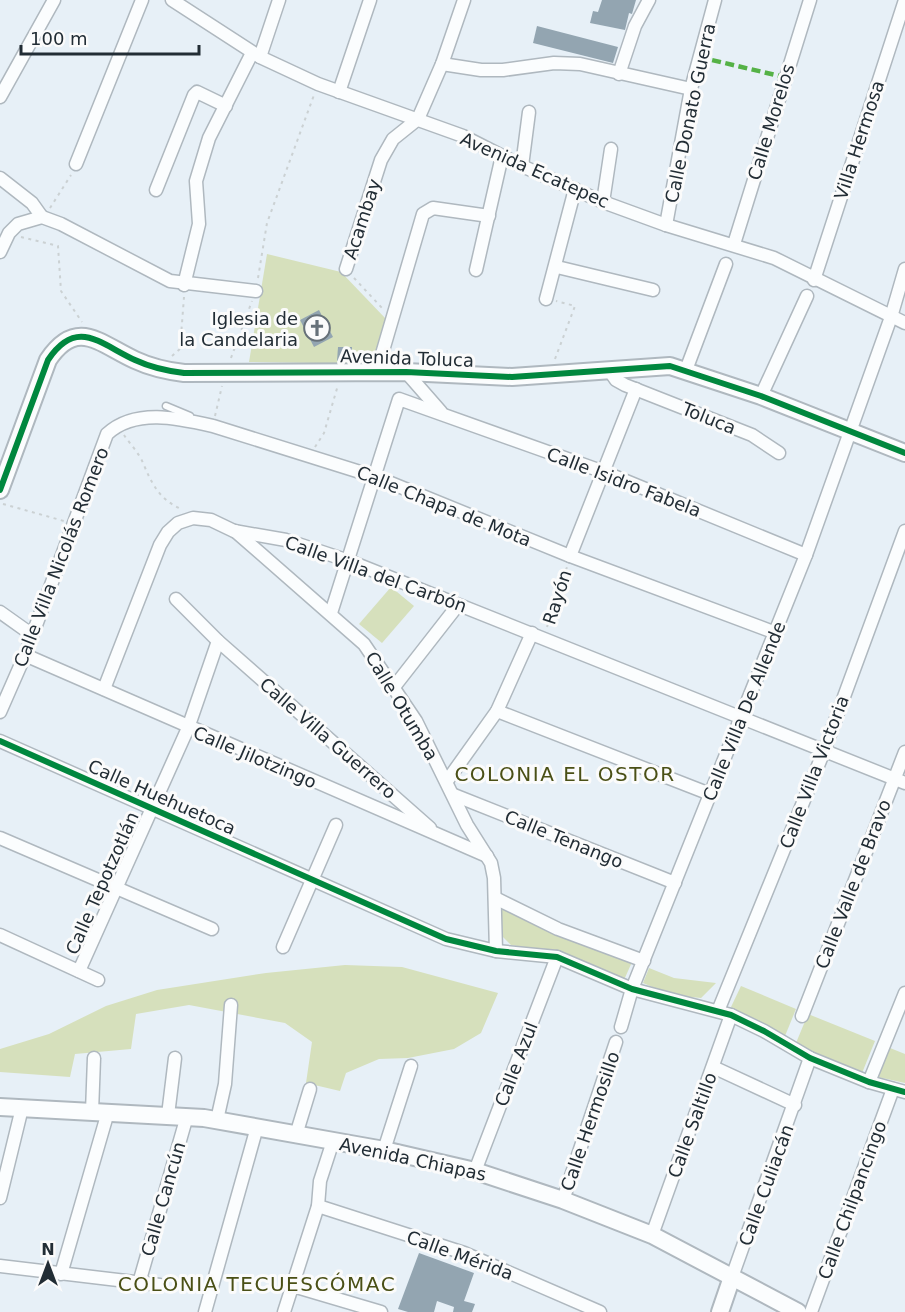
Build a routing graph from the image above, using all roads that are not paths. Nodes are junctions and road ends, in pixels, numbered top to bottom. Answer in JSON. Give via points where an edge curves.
{"nodes":[{"id":1,"x":54,"y":0,"type":"edge"},
{"id":2,"x":142,"y":0,"type":"edge"},
{"id":3,"x":279,"y":0,"type":"edge"},
{"id":4,"x":370,"y":0,"type":"edge"},
{"id":5,"x":464,"y":0,"type":"edge"},
{"id":6,"x":649,"y":0,"type":"edge"},
{"id":7,"x":715,"y":0,"type":"edge"},
{"id":8,"x":810,"y":0,"type":"edge"},
{"id":9,"x":905,"y":0,"type":"edge"},
{"id":10,"x":180,"y":2,"type":"edge"},
{"id":11,"x":256,"y":55,"type":"junction"},
{"id":12,"x":442,"y":64,"type":"junction"},
{"id":13,"x":619,"y":74,"type":"junction"},
{"id":14,"x":691,"y":88,"type":"junction"},
{"id":15,"x":339,"y":92,"type":"junction"},
{"id":16,"x":0,"y":97,"type":"edge"},
{"id":17,"x":226,"y":106,"type":"junction"},
{"id":18,"x":529,"y":112,"type":"dead end"},
{"id":19,"x":418,"y":119,"type":"junction"},
{"id":20,"x":611,"y":149,"type":"dead end"},
{"id":21,"x":502,"y":156,"type":"junction"},
{"id":22,"x":76,"y":164,"type":"road end"},
{"id":23,"x":522,"y":166,"type":"junction"},
{"id":24,"x":0,"y":178,"type":"edge"},
{"id":25,"x":575,"y":189,"type":"junction"},
{"id":26,"x":156,"y":190,"type":"dead end"},
{"id":27,"x":603,"y":202,"type":"junction"},
{"id":28,"x":489,"y":216,"type":"junction"},
{"id":29,"x":42,"y":217,"type":"junction"},
{"id":30,"x":666,"y":225,"type":"junction"},
{"id":31,"x":734,"y":244,"type":"junction"},
{"id":32,"x":0,"y":252,"type":"edge"},
{"id":33,"x":726,"y":264,"type":"dead end"},
{"id":34,"x":557,"y":267,"type":"junction"},
{"id":35,"x":346,"y":269,"type":"road end"},
{"id":36,"x":905,"y":269,"type":"edge"},
{"id":37,"x":476,"y":270,"type":"dead end"},
{"id":38,"x":814,"y":280,"type":"junction"},
{"id":39,"x":184,"y":285,"type":"junction"},
{"id":40,"x":652,"y":290,"type":"dead end"},
{"id":41,"x":256,"y":291,"type":"road end"},
{"id":42,"x":807,"y":296,"type":"dead end"},
{"id":43,"x":546,"y":299,"type":"road end"},
{"id":44,"x":891,"y":317,"type":"junction"},
{"id":45,"x":905,"y":323,"type":"edge"},
{"id":46,"x":609,"y":370,"type":"junction"},
{"id":47,"x":686,"y":370,"type":"junction"},
{"id":48,"x":377,"y":371,"type":"junction"},
{"id":49,"x":406,"y":372,"type":"junction"},
{"id":50,"x":636,"y":389,"type":"junction"},
{"id":51,"x":761,"y":396,"type":"junction"},
{"id":52,"x":166,"y":406,"type":"dead end"},
{"id":53,"x":441,"y":413,"type":"junction"},
{"id":54,"x":213,"y":426,"type":"junction"},
{"id":55,"x":849,"y":431,"type":"junction"},
{"id":56,"x":107,"y":434,"type":"joint"},
{"id":57,"x":779,"y":453,"type":"dead end"},
{"id":58,"x":905,"y":453,"type":"edge"},
{"id":59,"x":604,"y":472,"type":"junction"},
{"id":60,"x":376,"y":477,"type":"junction"},
{"id":61,"x":0,"y":490,"type":"edge"},
{"id":62,"x":234,"y":531,"type":"junction"},
{"id":63,"x":905,"y":531,"type":"edge"},
{"id":64,"x":806,"y":555,"type":"junction"},
{"id":65,"x":570,"y":556,"type":"junction"},
{"id":66,"x":349,"y":561,"type":"junction"},
{"id":67,"x":176,"y":599,"type":"dead end"},
{"id":68,"x":458,"y":605,"type":"junction"},
{"id":69,"x":0,"y":612,"type":"edge"},
{"id":70,"x":331,"y":612,"type":"junction"},
{"id":71,"x":776,"y":633,"type":"junction"},
{"id":72,"x":31,"y":634,"type":"junction"},
{"id":73,"x":538,"y":635,"type":"junction"},
{"id":74,"x":218,"y":641,"type":"junction"},
{"id":75,"x":25,"y":656,"type":"junction"},
{"id":76,"x":394,"y":687,"type":"junction"},
{"id":77,"x":104,"y":689,"type":"junction"},
{"id":78,"x":497,"y":711,"type":"junction"},
{"id":79,"x":0,"y":712,"type":"edge"},
{"id":80,"x":740,"y":716,"type":"junction"},
{"id":81,"x":188,"y":728,"type":"junction"},
{"id":82,"x":0,"y":741,"type":"edge"},
{"id":83,"x":824,"y":751,"type":"junction"},
{"id":84,"x":905,"y":752,"type":"edge"},
{"id":85,"x":447,"y":781,"type":"junction"},
{"id":86,"x":899,"y":781,"type":"edge"},
{"id":87,"x":710,"y":794,"type":"junction"},
{"id":88,"x":454,"y":795,"type":"junction"},
{"id":89,"x":152,"y":809,"type":"junction"},
{"id":90,"x":336,"y":825,"type":"dead end"},
{"id":91,"x":467,"y":825,"type":"junction"},
{"id":92,"x":438,"y":835,"type":"junction"},
{"id":93,"x":0,"y":838,"type":"edge"},
{"id":94,"x":453,"y":843,"type":"junction"},
{"id":95,"x":486,"y":856,"type":"junction"},
{"id":96,"x":312,"y":879,"type":"junction"},
{"id":97,"x":675,"y":883,"type":"junction"},
{"id":98,"x":116,"y":888,"type":"junction"},
{"id":99,"x":495,"y":898,"type":"junction"},
{"id":100,"x":212,"y":929,"type":"dead end"},
{"id":101,"x":0,"y":935,"type":"edge"},
{"id":102,"x":283,"y":947,"type":"dead end"},
{"id":103,"x":495,"y":951,"type":"junction"},
{"id":104,"x":557,"y":957,"type":"junction"},
{"id":105,"x":644,"y":961,"type":"junction"},
{"id":106,"x":79,"y":971,"type":"junction"},
{"id":107,"x":98,"y":980,"type":"dead end"},
{"id":108,"x":633,"y":989,"type":"junction"},
{"id":109,"x":905,"y":993,"type":"edge"},
{"id":110,"x":231,"y":1005,"type":"dead end"},
{"id":111,"x":718,"y":1011,"type":"junction"},
{"id":112,"x":731,"y":1015,"type":"junction"},
{"id":113,"x":802,"y":1016,"type":"dead end"},
{"id":114,"x":621,"y":1027,"type":"dead end"},
{"id":115,"x":616,"y":1042,"type":"dead end"},
{"id":116,"x":94,"y":1058,"type":"dead end"},
{"id":117,"x":175,"y":1058,"type":"dead end"},
{"id":118,"x":810,"y":1058,"type":"junction"},
{"id":119,"x":411,"y":1066,"type":"dead end"},
{"id":120,"x":713,"y":1067,"type":"junction"},
{"id":121,"x":869,"y":1082,"type":"junction"},
{"id":122,"x":310,"y":1089,"type":"dead end"},
{"id":123,"x":899,"y":1090,"type":"edge"},
{"id":124,"x":795,"y":1105,"type":"junction"},
{"id":125,"x":0,"y":1107,"type":"edge"},
{"id":126,"x":22,"y":1108,"type":"junction"},
{"id":127,"x":100,"y":1112,"type":"junction"},
{"id":128,"x":168,"y":1115,"type":"junction"},
{"id":129,"x":187,"y":1116,"type":"junction"},
{"id":130,"x":217,"y":1120,"type":"junction"},
{"id":131,"x":257,"y":1127,"type":"junction"},
{"id":132,"x":296,"y":1135,"type":"junction"},
{"id":133,"x":333,"y":1141,"type":"junction"},
{"id":134,"x":384,"y":1150,"type":"junction"},
{"id":135,"x":475,"y":1170,"type":"junction"},
{"id":136,"x":0,"y":1196,"type":"edge"},
{"id":137,"x":563,"y":1200,"type":"junction"},
{"id":138,"x":318,"y":1206,"type":"junction"},
{"id":139,"x":652,"y":1235,"type":"junction"},
{"id":140,"x":0,"y":1266,"type":"edge"},
{"id":141,"x":61,"y":1274,"type":"junction"},
{"id":142,"x":732,"y":1277,"type":"junction"},
{"id":143,"x":140,"y":1282,"type":"junction"},
{"id":144,"x":160,"y":1284,"type":"dead end"},
{"id":145,"x":293,"y":1286,"type":"junction"},
{"id":146,"x":205,"y":1312,"type":"edge"},
{"id":147,"x":284,"y":1312,"type":"edge"},
{"id":148,"x":381,"y":1312,"type":"edge"},
{"id":149,"x":600,"y":1312,"type":"edge"},
{"id":150,"x":720,"y":1312,"type":"edge"},
{"id":151,"x":798,"y":1312,"type":"edge"},
{"id":152,"x":811,"y":1312,"type":"edge"}],
"edges":[{"from":1,"to":16,"type":"street"},
{"from":2,"to":22,"type":"street"},
{"from":3,"to":11,"type":"street"},
{"from":4,"to":15,"type":"street"},
{"from":5,"to":12,"type":"street"},
{"from":6,"to":13,"type":"street","via":[[635,26]]},
{"from":7,"to":14,"type":"street","name":"Calle Donato Guerra"},
{"from":8,"to":31,"type":"street","name":"Calle Morelos"},
{"from":9,"to":38,"type":"street","name":"Villa Hermosa"},
{"from":10,"to":11,"type":"street","name":"Avenida Ecatepec"},
{"from":11,"to":15,"type":"street","name":"Avenida Ecatepec"},
{"from":11,"to":17,"type":"street"},
{"from":12,"to":13,"type":"street","via":[[503,70],[562,63]]},
{"from":12,"to":19,"type":"street"},
{"from":13,"to":14,"type":"street"},
{"from":14,"to":30,"type":"street","name":"Calle Donato Guerra"},
{"from":15,"to":19,"type":"street","name":"Avenida Ecatepec"},
{"from":17,"to":26,"type":"street","via":[[202,93],[194,95]]},
{"from":17,"to":39,"type":"street","via":[[209,138],[196,181],[199,224]]},
{"from":18,"to":23,"type":"street"},
{"from":19,"to":21,"type":"street","name":"Avenida Ecatepec"},
{"from":19,"to":35,"type":"street","name":"Acambay","via":[[393,139],[381,160]]},
{"from":20,"to":27,"type":"street"},
{"from":21,"to":23,"type":"street","name":"Avenida Ecatepec"},
{"from":21,"to":28,"type":"street"},
{"from":23,"to":25,"type":"street","name":"Avenida Ecatepec"},
{"from":24,"to":29,"type":"street","via":[[32,203]]},
{"from":25,"to":27,"type":"street","name":"Avenida Ecatepec"},
{"from":25,"to":34,"type":"street"},
{"from":27,"to":30,"type":"street","name":"Avenida Ecatepec"},
{"from":28,"to":37,"type":"street"},
{"from":28,"to":48,"type":"street","via":[[427,209],[390,318]]},
{"from":29,"to":32,"type":"street","via":[[18,224]]},
{"from":29,"to":39,"type":"street","via":[[159,277]]},
{"from":30,"to":31,"type":"street","name":"Avenida Ecatepec"},
{"from":31,"to":38,"type":"street","name":"Avenida Ecatepec","via":[[774,258]]},
{"from":33,"to":47,"type":"street"},
{"from":34,"to":40,"type":"street"},
{"from":34,"to":43,"type":"street"},
{"from":36,"to":44,"type":"street","name":"Calle Villa De Allende"},
{"from":38,"to":44,"type":"street","name":"Avenida Ecatepec"},
{"from":39,"to":41,"type":"street"},
{"from":42,"to":51,"type":"street"},
{"from":44,"to":45,"type":"street","name":"Avenida Ecatepec"},
{"from":44,"to":55,"type":"street","name":"Calle Villa De Allende"},
{"from":46,"to":47,"type":"street","name":"Avenida Toluca","via":[[670,366]]},
{"from":46,"to":49,"type":"street","name":"Avenida Toluca","via":[[512,377]]},
{"from":46,"to":50,"type":"street","name":"Toluca","via":[[616,380]]},
{"from":47,"to":51,"type":"street","name":"Avenida Toluca"},
{"from":48,"to":49,"type":"street","name":"Avenida Toluca"},
{"from":48,"to":61,"type":"street","name":"Avenida Toluca","via":[[165,370],[86,336],[71,337],[58,345],[48,360]]},
{"from":49,"to":53,"type":"street","name":"Calle Isidro Fabela"},
{"from":50,"to":57,"type":"street","name":"Toluca","via":[[752,435]]},
{"from":50,"to":59,"type":"street"},
{"from":51,"to":55,"type":"street","name":"Avenida Toluca"},
{"from":52,"to":54,"type":"lane"},
{"from":53,"to":59,"type":"street","name":"Calle Isidro Fabela"},
{"from":53,"to":60,"type":"street","name":"Calle Isidro Fabela","via":[[399,399]]},
{"from":54,"to":56,"type":"street","name":"Calle Chapa de Mota","via":[[163,418],[130,420]]},
{"from":54,"to":60,"type":"street","name":"Calle Chapa de Mota"},
{"from":55,"to":58,"type":"street","name":"Avenida Toluca"},
{"from":55,"to":64,"type":"street","name":"Calle Villa De Allende"},
{"from":56,"to":72,"type":"street","name":"Calle Villa Nicolás Romero"},
{"from":59,"to":64,"type":"street","name":"Calle Isidro Fabela"},
{"from":59,"to":65,"type":"street"},
{"from":60,"to":65,"type":"street","name":"Calle Chapa de Mota"},
{"from":60,"to":66,"type":"street"},
{"from":62,"to":66,"type":"street","name":"Calle Villa del Carbón","via":[[286,540]]},
{"from":62,"to":70,"type":"street","name":"Calle Otumba"},
{"from":62,"to":77,"type":"street","name":"Calle Villa del Carbón","via":[[211,520],[193,518],[168,532]]},
{"from":63,"to":83,"type":"street","name":"Calle Villa Victoria"},
{"from":64,"to":71,"type":"street","name":"Calle Villa De Allende"},
{"from":65,"to":71,"type":"street","name":"Calle Chapa de Mota"},
{"from":66,"to":68,"type":"street","name":"Calle Villa del Carbón"},
{"from":66,"to":70,"type":"street"},
{"from":67,"to":74,"type":"street","name":"Calle Villa Guerrero"},
{"from":68,"to":73,"type":"street","name":"Calle Villa del Carbón"},
{"from":68,"to":76,"type":"street"},
{"from":69,"to":72,"type":"street"},
{"from":70,"to":76,"type":"street","name":"Calle Otumba","via":[[364,644]]},
{"from":71,"to":80,"type":"street","name":"Calle Villa De Allende"},
{"from":72,"to":75,"type":"street","name":"Calle Villa Nicolás Romero"},
{"from":73,"to":78,"type":"street"},
{"from":73,"to":80,"type":"street","name":"Calle Villa del Carbón"},
{"from":74,"to":81,"type":"street","name":"Calle Tepotzotlán"},
{"from":74,"to":92,"type":"street","name":"Calle Villa Guerrero"},
{"from":75,"to":77,"type":"street","name":"Calle Jilotzingo"},
{"from":75,"to":79,"type":"street","name":"Calle Villa Nicolás Romero"},
{"from":76,"to":85,"type":"street","name":"Calle Otumba"},
{"from":77,"to":81,"type":"street","name":"Calle Jilotzingo"},
{"from":78,"to":85,"type":"street"},
{"from":78,"to":87,"type":"street"},
{"from":80,"to":83,"type":"street","name":"Calle Villa del Carbón"},
{"from":80,"to":87,"type":"street","name":"Calle Villa De Allende"},
{"from":81,"to":89,"type":"street","name":"Calle Tepotzotlán"},
{"from":81,"to":92,"type":"street","name":"Calle Jilotzingo"},
{"from":82,"to":89,"type":"street","name":"Calle Huehuetoca"},
{"from":83,"to":86,"type":"street","name":"Calle Villa del Carbón"},
{"from":83,"to":111,"type":"street","name":"Calle Villa Victoria"},
{"from":84,"to":86,"type":"street","name":"Calle Valle de Bravo"},
{"from":85,"to":88,"type":"street","name":"Calle Otumba"},
{"from":86,"to":113,"type":"street","name":"Calle Valle de Bravo"},
{"from":87,"to":97,"type":"street","name":"Calle Villa De Allende"},
{"from":88,"to":91,"type":"street","name":"Calle Otumba"},
{"from":88,"to":97,"type":"street","name":"Calle Tenango"},
{"from":89,"to":96,"type":"street","name":"Calle Huehuetoca"},
{"from":89,"to":98,"type":"street","name":"Calle Tepotzotlán"},
{"from":90,"to":96,"type":"street"},
{"from":91,"to":94,"type":"street","via":[[466,836]]},
{"from":91,"to":95,"type":"street","name":"Calle Otumba"},
{"from":92,"to":94,"type":"street","name":"Calle Jilotzingo"},
{"from":93,"to":98,"type":"street"},
{"from":94,"to":95,"type":"street","name":"Calle Jilotzingo"},
{"from":95,"to":99,"type":"street","name":"Calle Otumba","via":[[494,878]]},
{"from":96,"to":102,"type":"street"},
{"from":96,"to":103,"type":"street","name":"Calle Huehuetoca","via":[[446,939]]},
{"from":97,"to":105,"type":"street","name":"Calle Villa De Allende"},
{"from":98,"to":100,"type":"street"},
{"from":98,"to":106,"type":"street","name":"Calle Tepotzotlán"},
{"from":99,"to":103,"type":"street","name":"Calle Otumba"},
{"from":99,"to":105,"type":"street","via":[[558,929]]},
{"from":101,"to":106,"type":"street"},
{"from":103,"to":104,"type":"street"},
{"from":104,"to":108,"type":"street"},
{"from":104,"to":135,"type":"street","name":"Calle Azul"},
{"from":105,"to":108,"type":"street","name":"Calle Villa De Allende"},
{"from":106,"to":107,"type":"street"},
{"from":108,"to":111,"type":"street"},
{"from":108,"to":114,"type":"street","name":"Calle Hermosillo"},
{"from":109,"to":121,"type":"street"},
{"from":110,"to":130,"type":"street","via":[[225,1084]]},
{"from":111,"to":112,"type":"street"},
{"from":112,"to":118,"type":"street"},
{"from":112,"to":120,"type":"street","name":"Calle Saltillo"},
{"from":115,"to":137,"type":"street","name":"Calle Hermosillo"},
{"from":116,"to":127,"type":"street"},
{"from":117,"to":128,"type":"street","name":"Calle Cancún"},
{"from":118,"to":121,"type":"street"},
{"from":118,"to":124,"type":"street","name":"Calle Culiacán"},
{"from":119,"to":134,"type":"street"},
{"from":120,"to":124,"type":"street"},
{"from":120,"to":139,"type":"street","name":"Calle Saltillo"},
{"from":121,"to":123,"type":"street"},
{"from":122,"to":132,"type":"street"},
{"from":123,"to":152,"type":"street","name":"Calle Chilpancingo"},
{"from":124,"to":142,"type":"street","name":"Calle Culiacán"},
{"from":125,"to":126,"type":"street","name":"Avenida Chiapas"},
{"from":126,"to":127,"type":"street","name":"Avenida Chiapas"},
{"from":126,"to":136,"type":"street"},
{"from":127,"to":128,"type":"street","name":"Avenida Chiapas"},
{"from":127,"to":141,"type":"street"},
{"from":128,"to":129,"type":"street","name":"Avenida Chiapas"},
{"from":129,"to":130,"type":"street","name":"Avenida Chiapas"},
{"from":129,"to":143,"type":"street","name":"Calle Cancún"},
{"from":130,"to":131,"type":"street","name":"Avenida Chiapas"},
{"from":131,"to":132,"type":"street","name":"Avenida Chiapas"},
{"from":131,"to":146,"type":"street"},
{"from":132,"to":133,"type":"street","name":"Avenida Chiapas"},
{"from":133,"to":134,"type":"street","name":"Avenida Chiapas"},
{"from":133,"to":138,"type":"street","via":[[320,1181]]},
{"from":134,"to":135,"type":"street","name":"Avenida Chiapas"},
{"from":135,"to":137,"type":"street","name":"Avenida Chiapas"},
{"from":137,"to":139,"type":"street","name":"Avenida Chiapas"},
{"from":138,"to":145,"type":"street"},
{"from":138,"to":149,"type":"street","name":"Calle Mérida","via":[[464,1253]]},
{"from":139,"to":142,"type":"street","name":"Avenida Chiapas"},
{"from":140,"to":141,"type":"street"},
{"from":141,"to":143,"type":"street"},
{"from":142,"to":150,"type":"street","name":"Calle Culiacán"},
{"from":142,"to":151,"type":"street","name":"Avenida Chiapas"},
{"from":143,"to":144,"type":"street"},
{"from":145,"to":147,"type":"street"},
{"from":145,"to":148,"type":"street"}]}
